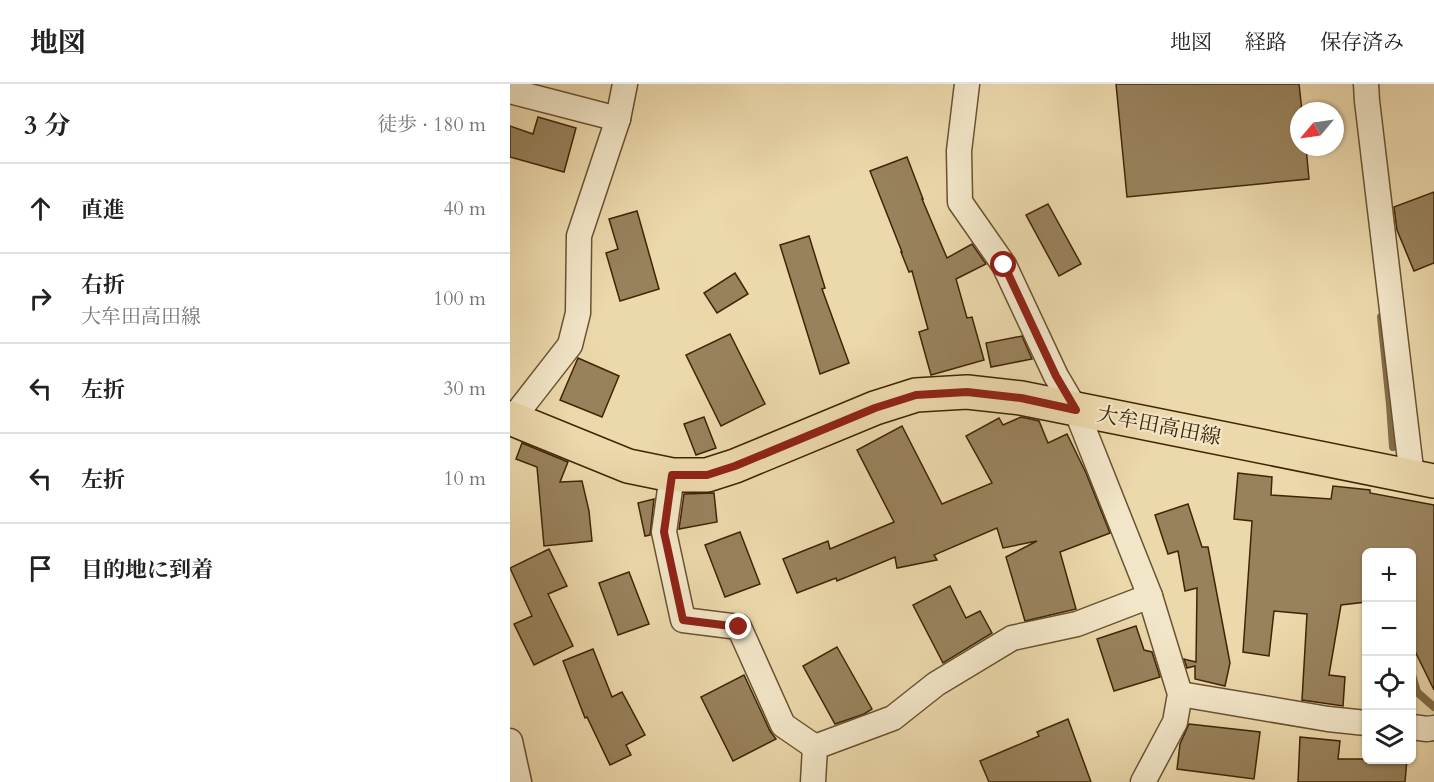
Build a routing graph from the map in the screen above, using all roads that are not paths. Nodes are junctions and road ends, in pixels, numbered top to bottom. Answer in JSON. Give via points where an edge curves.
{"nodes":[{"id":1,"x":625,"y":84,"type":"edge"},
{"id":2,"x":967,"y":84,"type":"edge"},
{"id":3,"x":1366,"y":84,"type":"edge"},
{"id":4,"x":510,"y":92,"type":"edge"},
{"id":5,"x":618,"y":119,"type":"junction"},
{"id":6,"x":1076,"y":410,"type":"junction"},
{"id":7,"x":510,"y":420,"type":"edge"},
{"id":8,"x":672,"y":475,"type":"junction"},
{"id":9,"x":1423,"y":479,"type":"edge"},
{"id":10,"x":1150,"y":596,"type":"junction"},
{"id":11,"x":1180,"y":694,"type":"junction"},
{"id":12,"x":1362,"y":723,"type":"edge"},
{"id":13,"x":1416,"y":728,"type":"edge"},
{"id":14,"x":1434,"y":728,"type":"edge"},
{"id":15,"x":510,"y":741,"type":"edge"},
{"id":16,"x":815,"y":747,"type":"junction"},
{"id":17,"x":519,"y":782,"type":"edge"},
{"id":18,"x":813,"y":782,"type":"edge"},
{"id":19,"x":1143,"y":782,"type":"edge"}],
"edges":[{"from":1,"to":5,"type":"street"},
{"from":2,"to":6,"type":"street","via":[[959,151],[960,202],[1004,265]]},
{"from":3,"to":9,"type":"street"},
{"from":4,"to":5,"type":"street"},
{"from":5,"to":7,"type":"street","via":[[579,236],[578,313],[570,345]]},
{"from":6,"to":8,"type":"main road","name":"大牟田高田線","via":[[967,392],[916,395],[735,466],[707,475]]},
{"from":6,"to":9,"type":"main road","name":"大牟田高田線"},
{"from":6,"to":10,"type":"street"},
{"from":7,"to":8,"type":"main road","name":"大牟田高田線","via":[[628,466]]},
{"from":8,"to":16,"type":"street","via":[[664,532],[683,620],[739,627],[783,725]]},
{"from":10,"to":11,"type":"street"},
{"from":10,"to":16,"type":"street","via":[[1077,624],[1012,638],[936,684],[893,718]]},
{"from":11,"to":12,"type":"street"},
{"from":11,"to":19,"type":"street","via":[[1174,722]]},
{"from":13,"to":14,"type":"street"},
{"from":15,"to":17,"type":"street"},
{"from":16,"to":18,"type":"street"}]}
